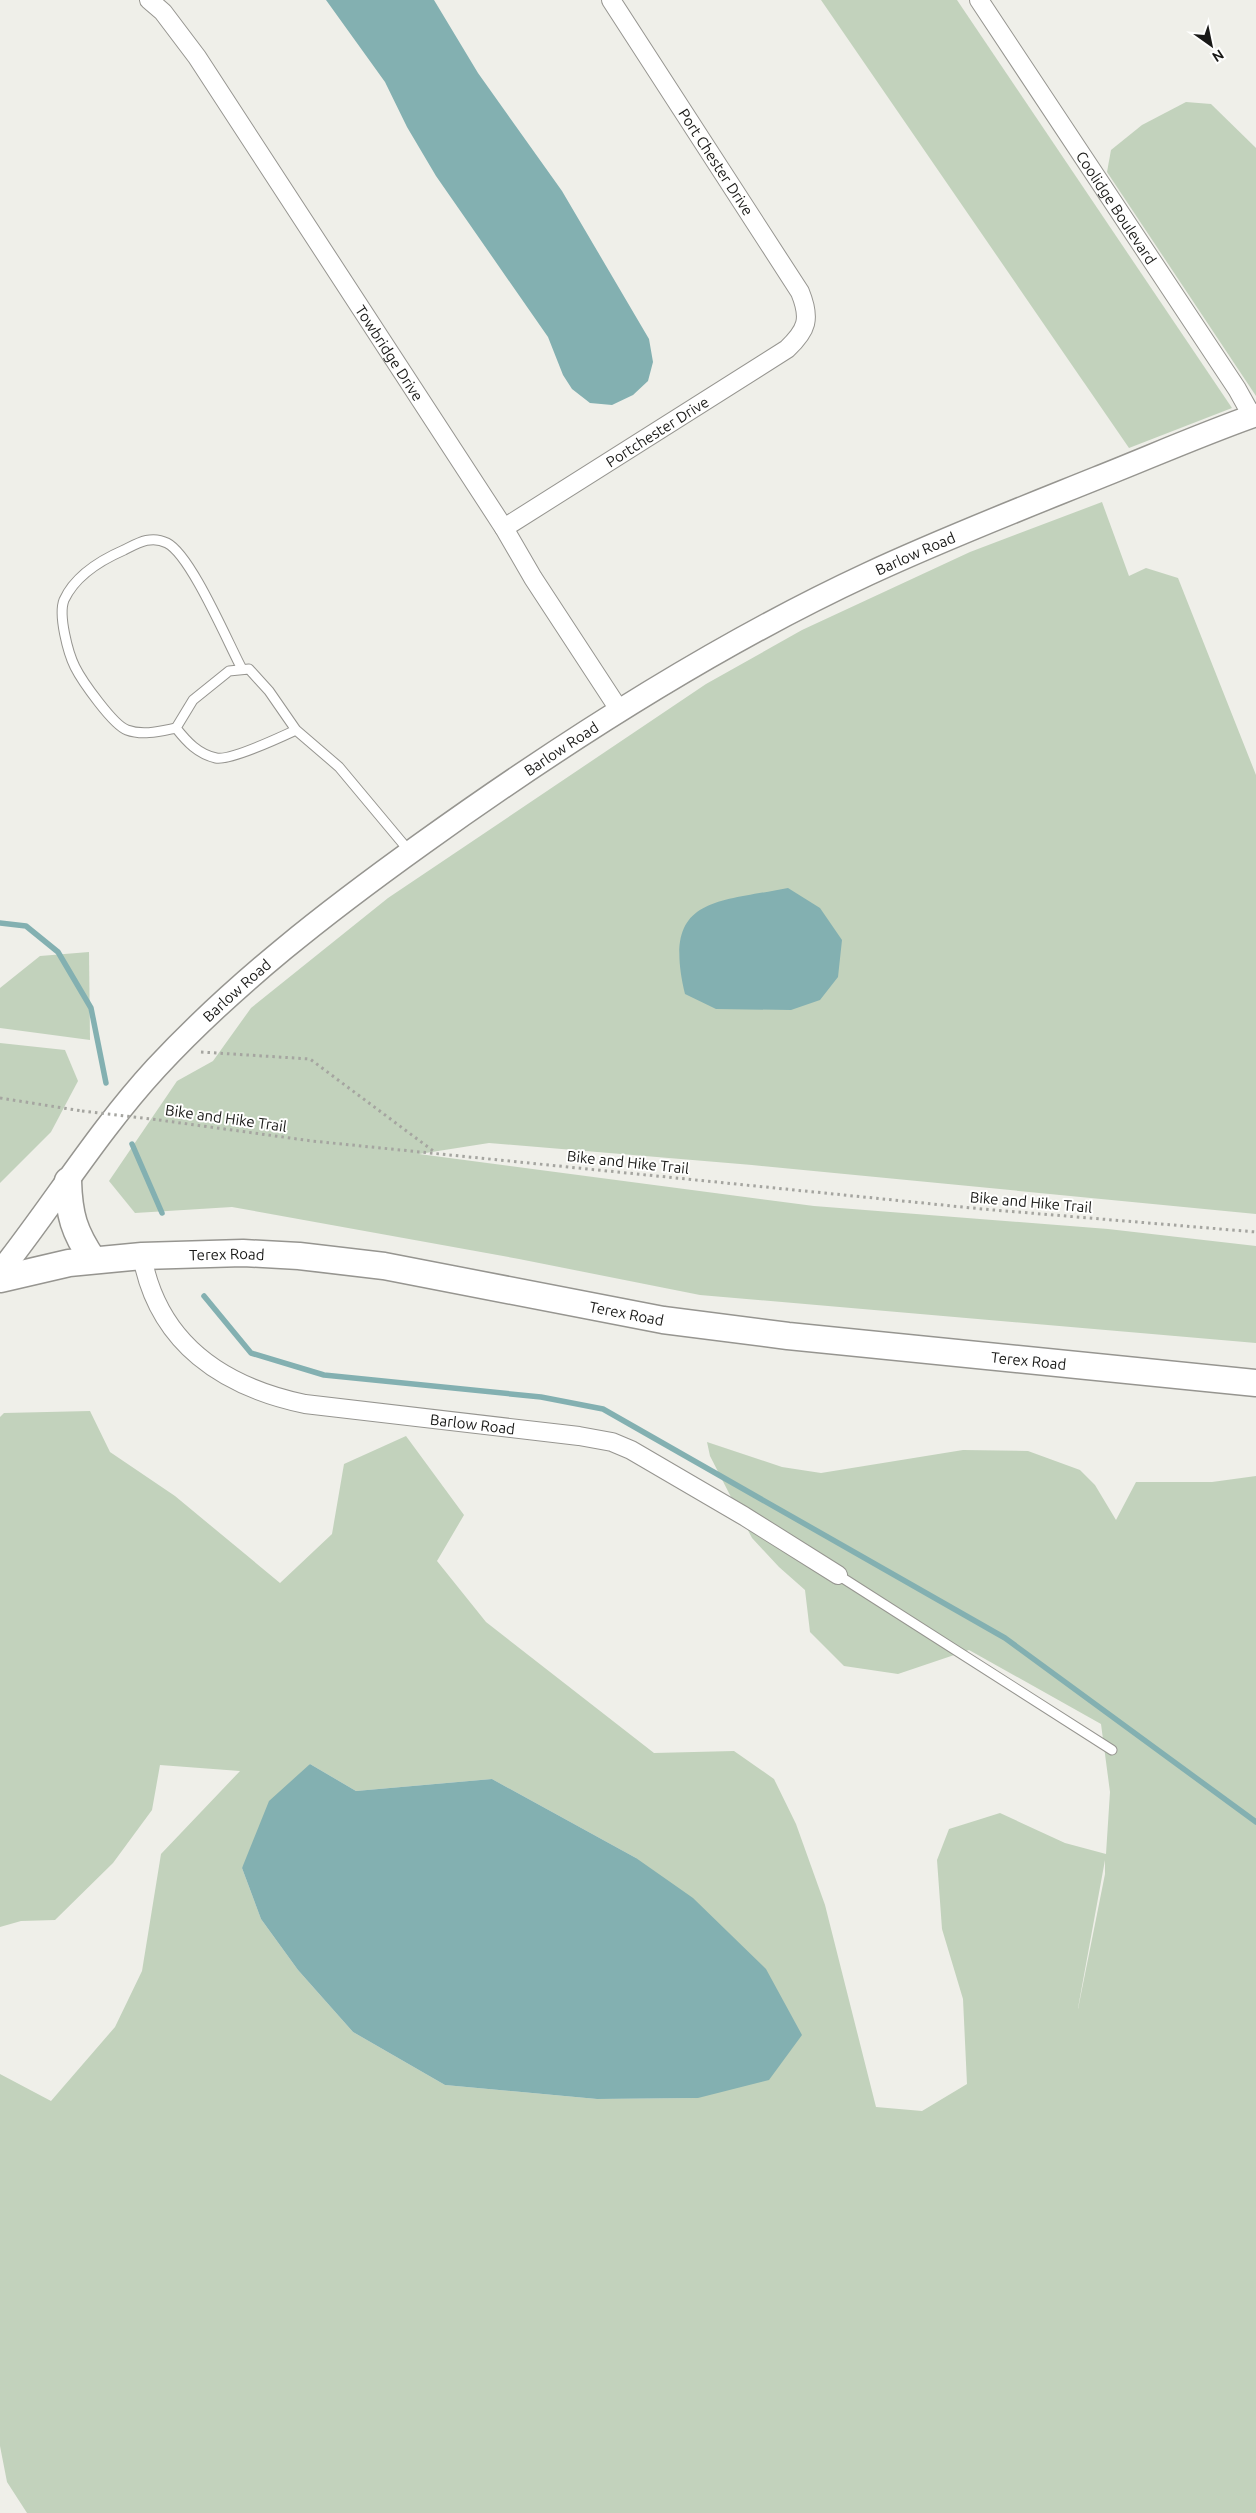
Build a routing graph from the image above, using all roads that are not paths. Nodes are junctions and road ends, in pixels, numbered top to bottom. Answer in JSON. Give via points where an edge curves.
{"nodes":[{"id":1,"x":149,"y":0,"type":"edge"},
{"id":2,"x":611,"y":0,"type":"edge"},
{"id":3,"x":978,"y":0,"type":"edge"},
{"id":4,"x":804,"y":329,"type":"joint"},
{"id":5,"x":1254,"y":415,"type":"edge"},
{"id":6,"x":504,"y":528,"type":"junction"},
{"id":7,"x":242,"y":669,"type":"junction"},
{"id":8,"x":620,"y":711,"type":"junction"},
{"id":9,"x":176,"y":728,"type":"junction"},
{"id":10,"x":296,"y":730,"type":"junction"},
{"id":11,"x":411,"y":852,"type":"junction"},
{"id":12,"x":68,"y":1181,"type":"junction"},
{"id":13,"x":142,"y":1256,"type":"junction"},
{"id":14,"x":93,"y":1260,"type":"junction"},
{"id":15,"x":0,"y":1272,"type":"edge"},
{"id":16,"x":0,"y":1279,"type":"edge"},
{"id":17,"x":1256,"y":1383,"type":"edge"},
{"id":18,"x":838,"y":1575,"type":"joint"},
{"id":19,"x":1112,"y":1750,"type":"dead end"}],
"edges":[{"from":1,"to":6,"type":"street","name":"Towbridge Drive","via":[[175,26],[197,57]]},
{"from":2,"to":4,"type":"street","name":"Port Chester Drive","via":[[800,292],[805,305]]},
{"from":3,"to":5,"type":"street","name":"Coolidge Boulevard"},
{"from":4,"to":6,"type":"street","name":"Portchester Drive","via":[[787,349]]},
{"from":5,"to":8,"type":"street","name":"Barlow Road","via":[[866,575],[753,633]]},
{"from":6,"to":8,"type":"street","name":"Towbridge Drive"},
{"from":7,"to":9,"type":"lane","via":[[229,671],[193,700]]},
{"from":7,"to":9,"type":"lane","via":[[193,576],[167,543],[148,539],[106,558],[77,581],[64,602],[63,630],[74,666],[103,709],[126,730],[148,733]]},
{"from":7,"to":10,"type":"lane","via":[[249,668]]},
{"from":8,"to":11,"type":"street","name":"Barlow Road","via":[[500,788]]},
{"from":9,"to":10,"type":"lane","via":[[190,746],[217,758],[249,750]]},
{"from":10,"to":11,"type":"lane","via":[[338,767]]},
{"from":11,"to":12,"type":"street","name":"Barlow Road","via":[[313,925],[212,1012],[118,1112]]},
{"from":12,"to":14,"type":"main road","via":[[69,1210],[78,1238]]},
{"from":12,"to":15,"type":"street","name":"Barlow Road"},
{"from":13,"to":14,"type":"main road","name":"Terex Road"},
{"from":13,"to":17,"type":"main road","name":"Terex Road","via":[[243,1253],[337,1261],[410,1271],[663,1320],[788,1336]]},
{"from":13,"to":18,"type":"street","name":"Barlow Road","via":[[150,1287],[183,1341],[213,1369],[242,1385],[273,1397],[305,1404],[523,1428],[612,1442],[736,1511]]},
{"from":14,"to":16,"type":"main road","name":"Terex Road"},
{"from":18,"to":19,"type":"lane"}]}
